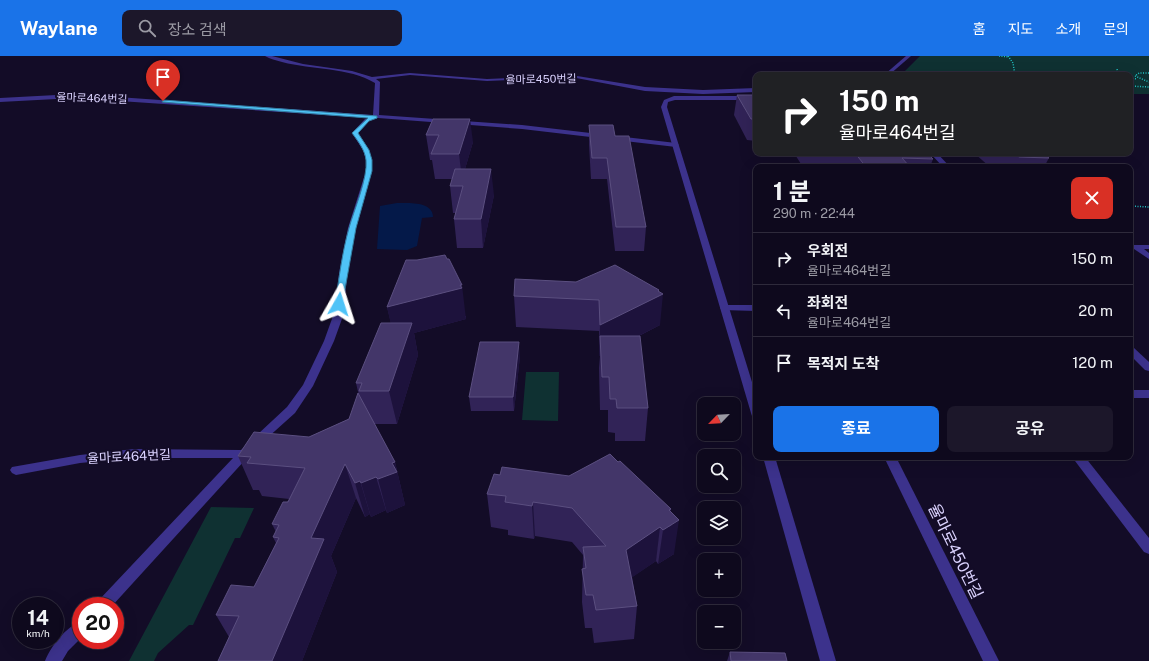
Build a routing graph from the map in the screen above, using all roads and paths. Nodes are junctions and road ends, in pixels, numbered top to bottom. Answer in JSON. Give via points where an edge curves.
{"nodes":[{"id":1,"x":267,"y":56,"type":"edge"},
{"id":2,"x":909,"y":56,"type":"edge"},
{"id":3,"x":999,"y":56,"type":"edge"},
{"id":4,"x":1009,"y":57,"type":"edge"},
{"id":5,"x":1117,"y":69,"type":"dead end"},
{"id":6,"x":890,"y":72,"type":"edge"},
{"id":7,"x":1015,"y":72,"type":"edge"},
{"id":8,"x":1118,"y":72,"type":"edge"},
{"id":9,"x":1149,"y":73,"type":"edge"},
{"id":10,"x":372,"y":78,"type":"junction"},
{"id":11,"x":1133,"y":78,"type":"edge"},
{"id":12,"x":1139,"y":79,"type":"junction"},
{"id":13,"x":1149,"y":82,"type":"edge"},
{"id":14,"x":1133,"y":86,"type":"edge"},
{"id":15,"x":1149,"y":87,"type":"edge"},
{"id":16,"x":753,"y":90,"type":"edge"},
{"id":17,"x":753,"y":98,"type":"edge"},
{"id":18,"x":0,"y":100,"type":"edge"},
{"id":19,"x":376,"y":117,"type":"junction"},
{"id":20,"x":676,"y":145,"type":"junction"},
{"id":21,"x":936,"y":156,"type":"edge"},
{"id":22,"x":944,"y":164,"type":"edge"},
{"id":23,"x":1133,"y":206,"type":"edge"},
{"id":24,"x":1149,"y":207,"type":"edge"},
{"id":25,"x":1133,"y":247,"type":"edge"},
{"id":26,"x":1149,"y":247,"type":"edge"},
{"id":27,"x":1149,"y":257,"type":"edge"},
{"id":28,"x":726,"y":308,"type":"junction"},
{"id":29,"x":753,"y":308,"type":"edge"},
{"id":30,"x":1133,"y":352,"type":"edge"},
{"id":31,"x":1149,"y":368,"type":"edge"},
{"id":32,"x":1133,"y":394,"type":"edge"},
{"id":33,"x":1149,"y":394,"type":"edge"},
{"id":34,"x":753,"y":402,"type":"edge"},
{"id":35,"x":243,"y":454,"type":"junction"},
{"id":36,"x":770,"y":460,"type":"edge"},
{"id":37,"x":891,"y":460,"type":"edge"},
{"id":38,"x":1080,"y":460,"type":"edge"},
{"id":39,"x":16,"y":470,"type":"dead end"},
{"id":40,"x":1149,"y":548,"type":"edge"},
{"id":41,"x":111,"y":597,"type":"edge"},
{"id":42,"x":72,"y":637,"type":"edge"},
{"id":43,"x":53,"y":661,"type":"edge"},
{"id":44,"x":828,"y":661,"type":"edge"},
{"id":45,"x":991,"y":661,"type":"edge"}],
"edges":[{"from":1,"to":10,"type":"street"},
{"from":2,"to":6,"type":"street"},
{"from":3,"to":4,"type":"path"},
{"from":4,"to":7,"type":"path"},
{"from":5,"to":8,"type":"path"},
{"from":9,"to":12,"type":"path","via":[[1136,75]]},
{"from":10,"to":16,"type":"street","name":"율마로450번길","via":[[410,74],[487,80],[572,76],[645,89],[703,92]]},
{"from":10,"to":19,"type":"street","via":[[378,82]]},
{"from":11,"to":12,"type":"path"},
{"from":12,"to":13,"type":"path"},
{"from":14,"to":15,"type":"path"},
{"from":17,"to":20,"type":"street","via":[[680,98],[666,101],[664,107]]},
{"from":18,"to":19,"type":"street","name":"율마로464번길","via":[[75,96]]},
{"from":19,"to":20,"type":"street","via":[[522,127]]},
{"from":19,"to":35,"type":"street","via":[[367,120],[355,133],[366,150],[369,171],[352,228],[338,316],[330,341],[308,386],[291,410]]},
{"from":20,"to":28,"type":"street"},
{"from":21,"to":22,"type":"street"},
{"from":23,"to":24,"type":"path"},
{"from":25,"to":26,"type":"street"},
{"from":25,"to":27,"type":"street"},
{"from":28,"to":29,"type":"street"},
{"from":28,"to":34,"type":"street"},
{"from":30,"to":31,"type":"street"},
{"from":32,"to":33,"type":"street"},
{"from":35,"to":39,"type":"street","name":"율마로464번길","via":[[119,455]]},
{"from":35,"to":41,"type":"street"},
{"from":36,"to":44,"type":"street"},
{"from":37,"to":45,"type":"street","name":"율마로450번길"},
{"from":38,"to":40,"type":"street"},
{"from":42,"to":43,"type":"street"}]}
